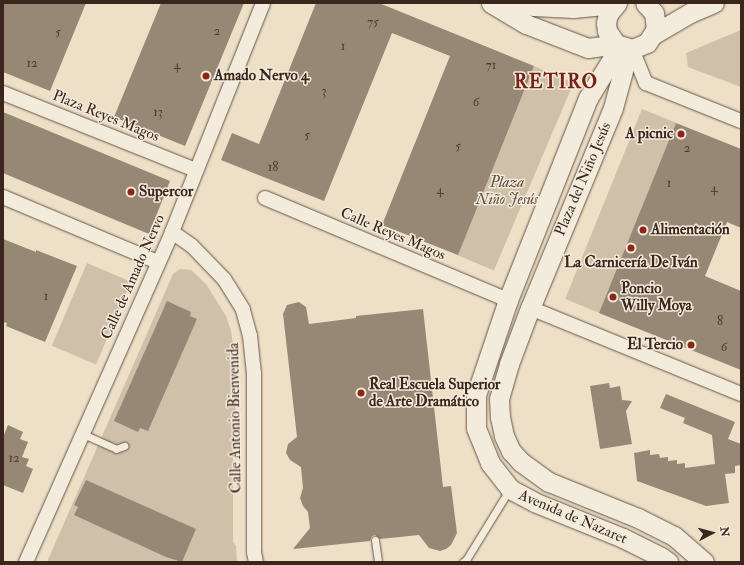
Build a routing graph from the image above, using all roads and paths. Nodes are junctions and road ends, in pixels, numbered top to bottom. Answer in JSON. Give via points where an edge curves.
{"nodes":[{"id":1,"x":263,"y":3,"type":"edge"},
{"id":2,"x":645,"y":3,"type":"edge"},
{"id":3,"x":714,"y":3,"type":"edge"},
{"id":4,"x":492,"y":4,"type":"edge"},
{"id":5,"x":616,"y":4,"type":"edge"},
{"id":6,"x":654,"y":34,"type":"junction"},
{"id":7,"x":624,"y":47,"type":"junction"},
{"id":8,"x":3,"y":93,"type":"edge"},
{"id":9,"x":741,"y":122,"type":"edge"},
{"id":10,"x":196,"y":170,"type":"junction"},
{"id":11,"x":3,"y":197,"type":"edge"},
{"id":12,"x":265,"y":198,"type":"dead end"},
{"id":13,"x":172,"y":232,"type":"junction"},
{"id":14,"x":158,"y":262,"type":"junction"},
{"id":15,"x":508,"y":300,"type":"junction"},
{"id":16,"x":530,"y":308,"type":"junction"},
{"id":17,"x":741,"y":394,"type":"edge"},
{"id":18,"x":83,"y":434,"type":"junction"},
{"id":19,"x":124,"y":446,"type":"dead end"},
{"id":20,"x":510,"y":489,"type":"junction"},
{"id":21,"x":375,"y":540,"type":"dead end"},
{"id":22,"x":26,"y":562,"type":"edge"},
{"id":23,"x":256,"y":562,"type":"edge"},
{"id":24,"x":378,"y":562,"type":"edge"},
{"id":25,"x":463,"y":562,"type":"edge"},
{"id":26,"x":668,"y":562,"type":"edge"},
{"id":27,"x":704,"y":562,"type":"edge"}],
"edges":[{"from":1,"to":10,"type":"street","name":"Calle de Amado Nervo"},
{"from":2,"to":6,"type":"main road","via":[[654,13]]},
{"from":3,"to":6,"type":"main road","via":[[690,13]]},
{"from":4,"to":5,"type":"main road","via":[[573,8]]},
{"from":4,"to":7,"type":"main road","via":[[526,24],[588,48]]},
{"from":5,"to":7,"type":"main road","via":[[608,14],[607,31]]},
{"from":6,"to":7,"type":"main road","via":[[647,43]]},
{"from":7,"to":9,"type":"street","via":[[646,83]]},
{"from":7,"to":15,"type":"main road","name":"Plaza del Niño Jesús","via":[[588,98]]},
{"from":7,"to":16,"type":"main road","name":"Plaza del Niño Jesús","via":[[613,108]]},
{"from":8,"to":10,"type":"street","name":"Plaza Reyes Magos"},
{"from":10,"to":13,"type":"street","name":"Calle de Amado Nervo"},
{"from":11,"to":14,"type":"street"},
{"from":12,"to":15,"type":"street","name":"Calle Reyes Magos"},
{"from":13,"to":14,"type":"street","name":"Calle de Amado Nervo"},
{"from":13,"to":23,"type":"street","name":"Calle Antonio Bienvenida","via":[[192,246],[224,279],[242,310],[250,336],[254,373]]},
{"from":14,"to":18,"type":"street","name":"Calle de Amado Nervo"},
{"from":15,"to":20,"type":"main road","name":"Avenida de Nazaret","via":[[476,395],[475,412],[476,428],[482,447],[490,464]]},
{"from":16,"to":17,"type":"street"},
{"from":16,"to":27,"type":"main road","name":"Avenida de Nazaret","via":[[508,364],[499,399],[503,429],[511,451],[521,462],[549,482],[638,518],[674,536]]},
{"from":18,"to":19,"type":"lane","via":[[116,449]]},
{"from":18,"to":22,"type":"street","name":"Calle de Amado Nervo"},
{"from":20,"to":25,"type":"lane"},
{"from":20,"to":26,"type":"main road","name":"Avenida de Nazaret","via":[[534,502],[642,547]]},
{"from":21,"to":24,"type":"lane"}]}
